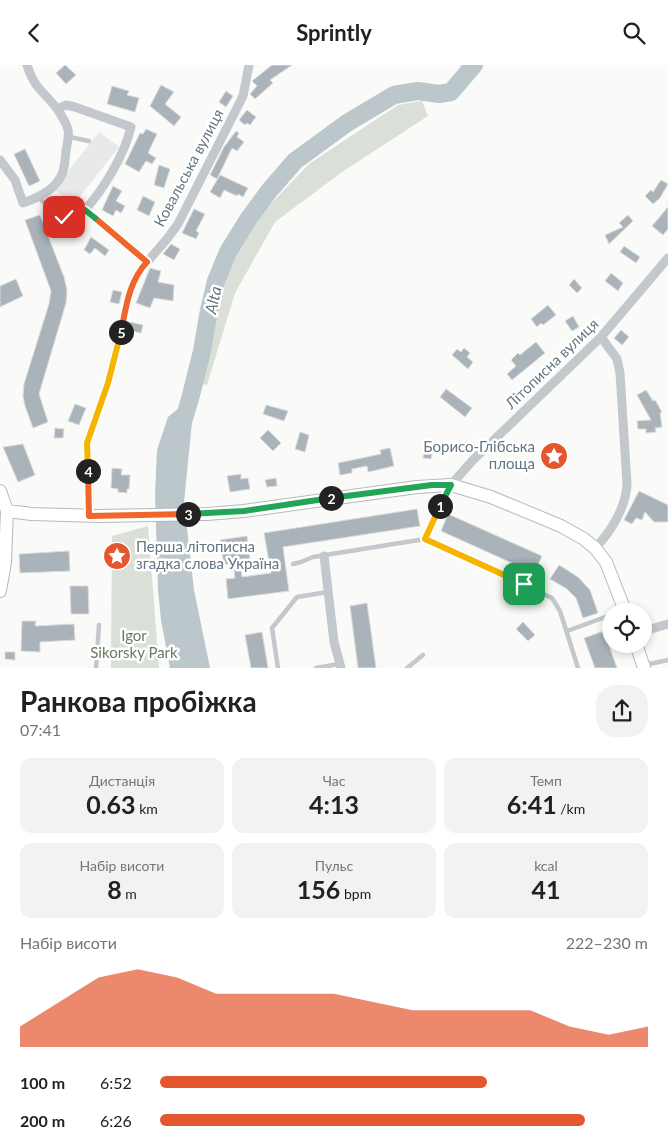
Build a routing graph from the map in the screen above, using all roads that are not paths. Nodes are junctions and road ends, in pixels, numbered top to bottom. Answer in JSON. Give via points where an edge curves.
{"nodes":[{"id":1,"x":27,"y":65,"type":"edge"},
{"id":2,"x":249,"y":65,"type":"edge"},
{"id":3,"x":57,"y":109,"type":"junction"},
{"id":4,"x":70,"y":137,"type":"junction"},
{"id":5,"x":89,"y":141,"type":"dead end"},
{"id":6,"x":0,"y":160,"type":"edge"},
{"id":7,"x":38,"y":197,"type":"junction"},
{"id":8,"x":85,"y":210,"type":"junction"},
{"id":9,"x":668,"y":258,"type":"edge"},
{"id":10,"x":147,"y":262,"type":"junction"},
{"id":11,"x":601,"y":337,"type":"junction"},
{"id":12,"x":451,"y":485,"type":"junction"},
{"id":13,"x":0,"y":491,"type":"edge"},
{"id":14,"x":4,"y":508,"type":"edge"},
{"id":15,"x":89,"y":516,"type":"junction"},
{"id":16,"x":425,"y":539,"type":"junction"},
{"id":17,"x":595,"y":547,"type":"junction"},
{"id":18,"x":324,"y":556,"type":"junction"},
{"id":19,"x":293,"y":564,"type":"dead end"},
{"id":20,"x":0,"y":591,"type":"edge"},
{"id":21,"x":328,"y":592,"type":"junction"},
{"id":22,"x":621,"y":603,"type":"edge"},
{"id":23,"x":602,"y":618,"type":"edge"},
{"id":24,"x":668,"y":624,"type":"edge"},
{"id":25,"x":99,"y":625,"type":"dead end"},
{"id":26,"x":652,"y":629,"type":"edge"},
{"id":27,"x":567,"y":631,"type":"junction"},
{"id":28,"x":639,"y":653,"type":"edge"},
{"id":29,"x":423,"y":655,"type":"dead end"},
{"id":30,"x":668,"y":660,"type":"edge"},
{"id":31,"x":340,"y":666,"type":"edge"},
{"id":32,"x":644,"y":667,"type":"edge"},
{"id":33,"x":96,"y":668,"type":"edge"},
{"id":34,"x":278,"y":668,"type":"edge"},
{"id":35,"x":316,"y":668,"type":"edge"},
{"id":36,"x":406,"y":668,"type":"edge"},
{"id":37,"x":578,"y":668,"type":"edge"}],
"edges":[{"from":1,"to":3,"type":"street","via":[[35,84]]},
{"from":2,"to":10,"type":"street","name":"Ковальська вулиця","via":[[240,104],[178,224]]},
{"from":3,"to":4,"type":"street"},
{"from":3,"to":8,"type":"street","via":[[66,105],[75,107],[131,127],[122,153]]},
{"from":4,"to":5,"type":"lane"},
{"from":4,"to":7,"type":"street","via":[[61,176],[52,188]]},
{"from":6,"to":7,"type":"street","via":[[15,179],[23,203]]},
{"from":7,"to":8,"type":"lane","via":[[68,219],[78,217]]},
{"from":8,"to":10,"type":"street"},
{"from":9,"to":11,"type":"street","name":"Літописна вулиця"},
{"from":10,"to":15,"type":"street","name":"Ковальська вулиця","via":[[131,289],[108,383],[87,443]]},
{"from":11,"to":12,"type":"street","name":"Літописна вулиця"},
{"from":11,"to":17,"type":"street","via":[[617,359],[620,373],[627,484],[626,494],[607,535]]},
{"from":12,"to":15,"type":"main road","via":[[244,511]]},
{"from":12,"to":16,"type":"lane"},
{"from":12,"to":17,"type":"main road","via":[[491,497],[561,526]]},
{"from":13,"to":14,"type":"main road"},
{"from":14,"to":15,"type":"main road","via":[[32,514]]},
{"from":14,"to":20,"type":"main road","via":[[5,562]]},
{"from":16,"to":18,"type":"lane"},
{"from":16,"to":27,"type":"lane","via":[[552,598]]},
{"from":17,"to":22,"type":"main road","via":[[606,562]]},
{"from":18,"to":19,"type":"lane"},
{"from":18,"to":21,"type":"street"},
{"from":21,"to":31,"type":"street"},
{"from":21,"to":34,"type":"lane","via":[[297,597],[272,628]]},
{"from":23,"to":27,"type":"lane"},
{"from":24,"to":26,"type":"street"},
{"from":25,"to":33,"type":"lane"},
{"from":27,"to":37,"type":"lane"},
{"from":28,"to":32,"type":"main road"},
{"from":29,"to":36,"type":"lane"},
{"from":30,"to":32,"type":"lane"},
{"from":31,"to":35,"type":"lane"}]}
